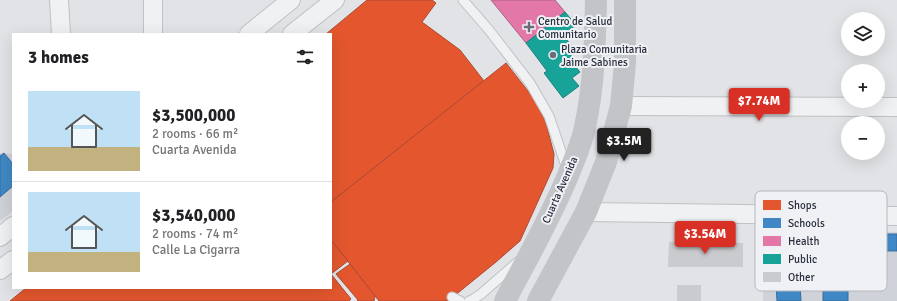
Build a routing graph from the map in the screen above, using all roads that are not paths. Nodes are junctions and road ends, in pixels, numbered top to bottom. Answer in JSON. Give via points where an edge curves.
{"nodes":[{"id":1,"x":59,"y":0,"type":"edge"},
{"id":2,"x":153,"y":0,"type":"edge"},
{"id":3,"x":291,"y":0,"type":"edge"},
{"id":4,"x":335,"y":0,"type":"edge"},
{"id":5,"x":463,"y":0,"type":"edge"},
{"id":6,"x":625,"y":0,"type":"edge"},
{"id":7,"x":595,"y":1,"type":"edge"},
{"id":8,"x":62,"y":33,"type":"edge"},
{"id":9,"x":153,"y":33,"type":"edge"},
{"id":10,"x":250,"y":33,"type":"edge"},
{"id":11,"x":293,"y":33,"type":"edge"},
{"id":12,"x":621,"y":106,"type":"junction"},
{"id":13,"x":897,"y":108,"type":"edge"},
{"id":14,"x":568,"y":175,"type":"junction"},
{"id":15,"x":586,"y":212,"type":"junction"},
{"id":16,"x":755,"y":214,"type":"edge"},
{"id":17,"x":887,"y":216,"type":"edge"},
{"id":18,"x":897,"y":216,"type":"edge"},
{"id":19,"x":12,"y":227,"type":"edge"},
{"id":20,"x":0,"y":237,"type":"edge"},
{"id":21,"x":532,"y":250,"type":"junction"},
{"id":22,"x":12,"y":261,"type":"edge"},
{"id":23,"x":0,"y":270,"type":"edge"},
{"id":24,"x":469,"y":301,"type":"edge"},
{"id":25,"x":505,"y":301,"type":"edge"},
{"id":26,"x":538,"y":301,"type":"edge"}],
"edges":[{"from":1,"to":8,"type":"street"},
{"from":2,"to":9,"type":"street"},
{"from":3,"to":10,"type":"street"},
{"from":4,"to":11,"type":"street"},
{"from":5,"to":14,"type":"lane","via":[[530,83],[549,116]]},
{"from":6,"to":12,"type":"main road","via":[[625,63]]},
{"from":7,"to":14,"type":"main road","name":"Cuarta Avenida","via":[[591,95],[585,129]]},
{"from":12,"to":13,"type":"street"},
{"from":12,"to":15,"type":"main road","via":[[606,162]]},
{"from":14,"to":21,"type":"main road","name":"Cuarta Avenida"},
{"from":15,"to":16,"type":"street"},
{"from":15,"to":26,"type":"main road"},
{"from":17,"to":18,"type":"street"},
{"from":19,"to":20,"type":"street"},
{"from":21,"to":24,"type":"lane","via":[[481,294]]},
{"from":21,"to":25,"type":"main road","name":"Cuarta Avenida"},
{"from":22,"to":23,"type":"street"}]}
